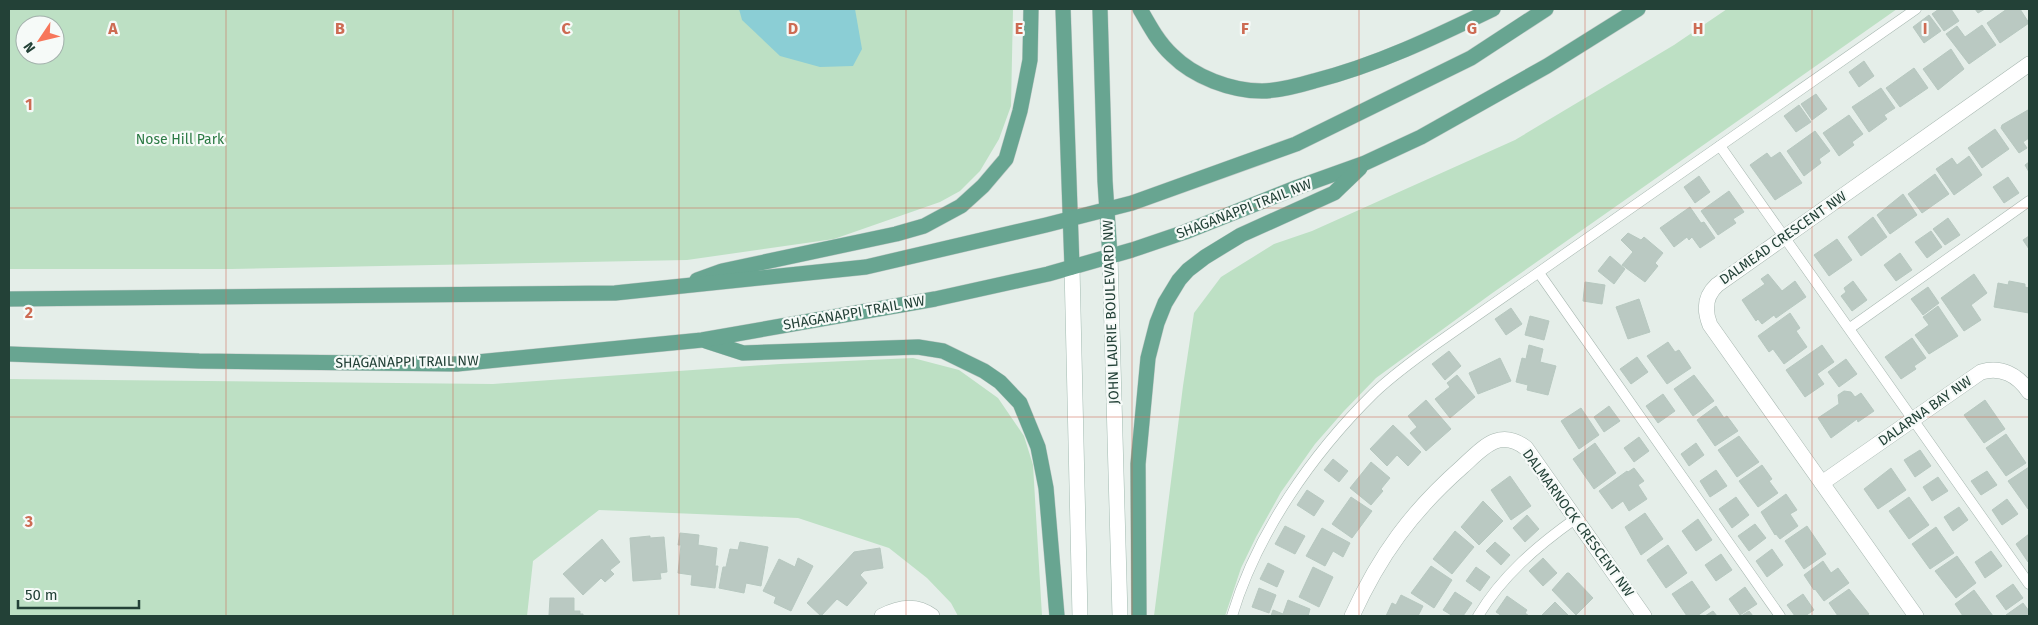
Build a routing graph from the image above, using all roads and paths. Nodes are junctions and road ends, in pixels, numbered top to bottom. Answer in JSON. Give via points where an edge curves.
{"nodes":[{"id":1,"x":1031,"y":9,"type":"edge"},
{"id":2,"x":1063,"y":9,"type":"edge"},
{"id":3,"x":1100,"y":9,"type":"edge"},
{"id":4,"x":1140,"y":9,"type":"edge"},
{"id":5,"x":1493,"y":9,"type":"edge"},
{"id":6,"x":1546,"y":9,"type":"edge"},
{"id":7,"x":1638,"y":9,"type":"edge"},
{"id":8,"x":1916,"y":9,"type":"edge"},
{"id":9,"x":2029,"y":64,"type":"edge"},
{"id":10,"x":1720,"y":146,"type":"junction"},
{"id":11,"x":1364,"y":163,"type":"junction"},
{"id":12,"x":2029,"y":201,"type":"edge"},
{"id":13,"x":1107,"y":209,"type":"junction"},
{"id":14,"x":1071,"y":218,"type":"junction"},
{"id":15,"x":1785,"y":237,"type":"junction"},
{"id":16,"x":1110,"y":256,"type":"junction"},
{"id":17,"x":1072,"y":267,"type":"junction"},
{"id":18,"x":1539,"y":273,"type":"junction"},
{"id":19,"x":675,"y":288,"type":"junction"},
{"id":20,"x":9,"y":298,"type":"edge"},
{"id":21,"x":1850,"y":328,"type":"junction"},
{"id":22,"x":702,"y":340,"type":"junction"},
{"id":23,"x":9,"y":354,"type":"edge"},
{"id":24,"x":2029,"y":392,"type":"edge"},
{"id":25,"x":1913,"y":419,"type":"junction"},
{"id":26,"x":1822,"y":483,"type":"junction"},
{"id":27,"x":1575,"y":519,"type":"junction"},
{"id":28,"x":2029,"y":584,"type":"edge"},
{"id":29,"x":1637,"y":614,"type":"edge"},
{"id":30,"x":882,"y":616,"type":"edge"},
{"id":31,"x":932,"y":616,"type":"edge"},
{"id":32,"x":1057,"y":616,"type":"edge"},
{"id":33,"x":1080,"y":616,"type":"edge"},
{"id":34,"x":1120,"y":616,"type":"edge"},
{"id":35,"x":1139,"y":616,"type":"edge"},
{"id":36,"x":1232,"y":616,"type":"edge"},
{"id":37,"x":1352,"y":616,"type":"edge"},
{"id":38,"x":1478,"y":616,"type":"edge"},
{"id":39,"x":1780,"y":616,"type":"edge"},
{"id":40,"x":1916,"y":616,"type":"edge"}],
"edges":[{"from":1,"to":19,"type":"main road","via":[[1030,60],[1006,159],[961,206],[924,226],[722,271]]},
{"from":2,"to":14,"type":"main road"},
{"from":3,"to":13,"type":"main road","name":"JOHN LAURIE BOULEVARD NW"},
{"from":4,"to":5,"type":"main road","via":[[1155,36],[1173,56],[1198,74],[1220,84],[1261,91],[1289,88],[1344,74],[1432,39]]},
{"from":6,"to":13,"type":"main road","via":[[1471,58],[1296,144]]},
{"from":7,"to":11,"type":"main road","name":"SHAGANAPPI TRAIL NW","via":[[1547,66],[1422,137]]},
{"from":8,"to":10,"type":"lane"},
{"from":9,"to":15,"type":"street","name":"DALMEAD CRESCENT NW"},
{"from":10,"to":15,"type":"lane"},
{"from":10,"to":18,"type":"lane"},
{"from":11,"to":16,"type":"main road","name":"SHAGANAPPI TRAIL NW","via":[[1185,232]]},
{"from":11,"to":35,"type":"main road","via":[[1334,193],[1242,235],[1205,257],[1184,275],[1165,303],[1156,323],[1148,358],[1138,464]]},
{"from":12,"to":21,"type":"lane"},
{"from":13,"to":14,"type":"main road"},
{"from":13,"to":16,"type":"main road","name":"JOHN LAURIE BOULEVARD NW"},
{"from":14,"to":17,"type":"main road"},
{"from":14,"to":19,"type":"main road","via":[[866,267]]},
{"from":15,"to":21,"type":"lane"},
{"from":15,"to":26,"type":"street","name":"DALMEAD CRESCENT NW","via":[[1717,284],[1705,309],[1710,325]]},
{"from":16,"to":17,"type":"main road","name":"SHAGANAPPI TRAIL NW"},
{"from":16,"to":34,"type":"street","name":"JOHN LAURIE BOULEVARD NW"},
{"from":17,"to":22,"type":"main road","name":"SHAGANAPPI TRAIL NW","via":[[935,299]]},
{"from":17,"to":33,"type":"street"},
{"from":18,"to":36,"type":"lane","via":[[1402,369],[1342,427],[1299,483],[1273,524],[1250,567]]},
{"from":18,"to":39,"type":"lane"},
{"from":19,"to":20,"type":"main road","via":[[614,293]]},
{"from":21,"to":25,"type":"lane"},
{"from":22,"to":23,"type":"main road","name":"SHAGANAPPI TRAIL NW","via":[[457,364],[199,361]]},
{"from":22,"to":32,"type":"main road","via":[[743,353],[918,347],[944,351],[1000,382],[1020,402],[1038,447],[1046,488]]},
{"from":24,"to":25,"type":"street","name":"DALARNA BAY NW","via":[[2019,379],[1998,370],[1988,370],[1973,376]]},
{"from":25,"to":26,"type":"street","name":"DALARNA BAY NW"},
{"from":25,"to":28,"type":"lane"},
{"from":26,"to":40,"type":"street","name":"DALMEAD CRESCENT NW"},
{"from":27,"to":29,"type":"street","name":"DALMARNOCK CRESCENT NW"},
{"from":27,"to":37,"type":"street","name":"DALMARNOCK CRESCENT NW","via":[[1526,448],[1512,440],[1493,442],[1433,492],[1403,529],[1381,560]]},
{"from":27,"to":38,"type":"lane","via":[[1522,560]]},
{"from":30,"to":31,"type":"street","via":[[905,608],[918,609]]}]}
